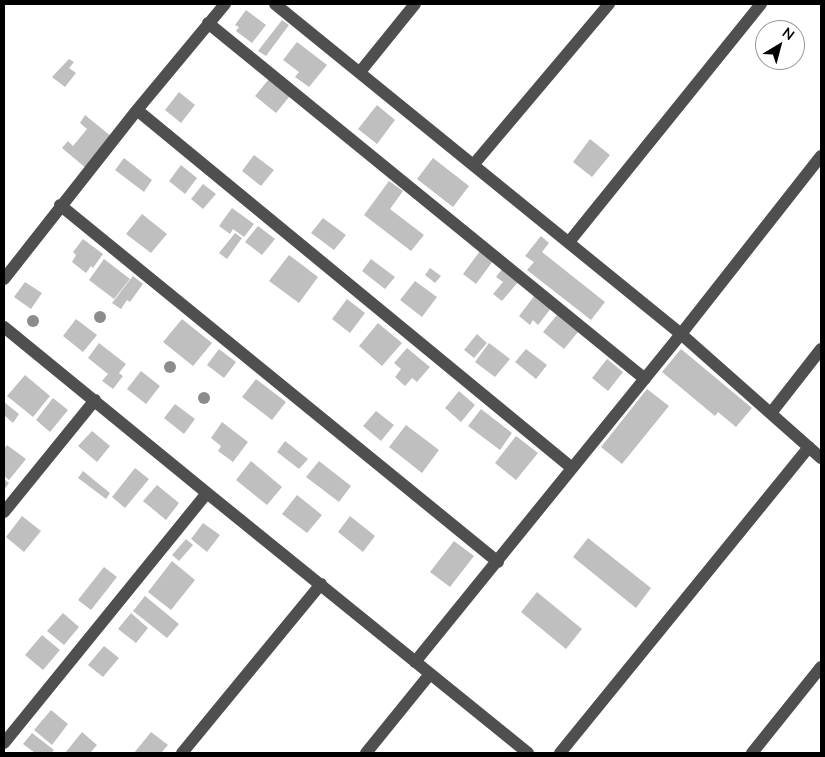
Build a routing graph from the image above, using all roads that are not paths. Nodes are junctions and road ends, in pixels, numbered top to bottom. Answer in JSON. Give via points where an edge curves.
{"nodes":[{"id":1,"x":225,"y":4,"type":"edge"},
{"id":2,"x":275,"y":4,"type":"edge"},
{"id":3,"x":415,"y":4,"type":"edge"},
{"id":4,"x":609,"y":4,"type":"edge"},
{"id":5,"x":761,"y":4,"type":"edge"},
{"id":6,"x":208,"y":23,"type":"junction"},
{"id":7,"x":360,"y":72,"type":"junction"},
{"id":8,"x":137,"y":110,"type":"junction"},
{"id":9,"x":821,"y":156,"type":"edge"},
{"id":10,"x":474,"y":164,"type":"junction"},
{"id":11,"x":60,"y":206,"type":"junction"},
{"id":12,"x":569,"y":242,"type":"junction"},
{"id":13,"x":4,"y":278,"type":"edge"},
{"id":14,"x":4,"y":327,"type":"edge"},
{"id":15,"x":681,"y":334,"type":"junction"},
{"id":16,"x":821,"y":349,"type":"edge"},
{"id":17,"x":644,"y":379,"type":"junction"},
{"id":18,"x":94,"y":400,"type":"junction"},
{"id":19,"x":771,"y":413,"type":"junction"},
{"id":20,"x":809,"y":447,"type":"junction"},
{"id":21,"x":821,"y":458,"type":"edge"},
{"id":22,"x":572,"y":468,"type":"junction"},
{"id":23,"x":207,"y":493,"type":"junction"},
{"id":24,"x":4,"y":512,"type":"edge"},
{"id":25,"x":498,"y":562,"type":"junction"},
{"id":26,"x":321,"y":584,"type":"junction"},
{"id":27,"x":416,"y":662,"type":"junction"},
{"id":28,"x":821,"y":667,"type":"edge"},
{"id":29,"x":430,"y":674,"type":"junction"},
{"id":30,"x":4,"y":743,"type":"edge"},
{"id":31,"x":182,"y":753,"type":"edge"},
{"id":32,"x":366,"y":753,"type":"edge"},
{"id":33,"x":528,"y":753,"type":"edge"},
{"id":34,"x":560,"y":753,"type":"edge"},
{"id":35,"x":752,"y":753,"type":"edge"}],
"edges":[{"from":1,"to":6,"type":"street"},
{"from":2,"to":7,"type":"street"},
{"from":3,"to":7,"type":"street"},
{"from":4,"to":10,"type":"street"},
{"from":5,"to":12,"type":"street"},
{"from":6,"to":8,"type":"street"},
{"from":6,"to":17,"type":"street"},
{"from":7,"to":10,"type":"street"},
{"from":8,"to":11,"type":"street"},
{"from":8,"to":22,"type":"street"},
{"from":9,"to":15,"type":"street"},
{"from":10,"to":12,"type":"street"},
{"from":11,"to":13,"type":"street"},
{"from":11,"to":25,"type":"street"},
{"from":12,"to":15,"type":"street"},
{"from":14,"to":18,"type":"street"},
{"from":15,"to":17,"type":"street"},
{"from":15,"to":19,"type":"street"},
{"from":16,"to":19,"type":"street"},
{"from":17,"to":22,"type":"street"},
{"from":18,"to":23,"type":"street"},
{"from":18,"to":24,"type":"street"},
{"from":19,"to":20,"type":"street"},
{"from":20,"to":21,"type":"street"},
{"from":20,"to":34,"type":"street"},
{"from":22,"to":25,"type":"street"},
{"from":23,"to":26,"type":"street"},
{"from":23,"to":30,"type":"street"},
{"from":25,"to":27,"type":"street"},
{"from":26,"to":27,"type":"street"},
{"from":26,"to":31,"type":"street"},
{"from":27,"to":29,"type":"street"},
{"from":28,"to":35,"type":"street"},
{"from":29,"to":32,"type":"street"},
{"from":29,"to":33,"type":"street"}]}
